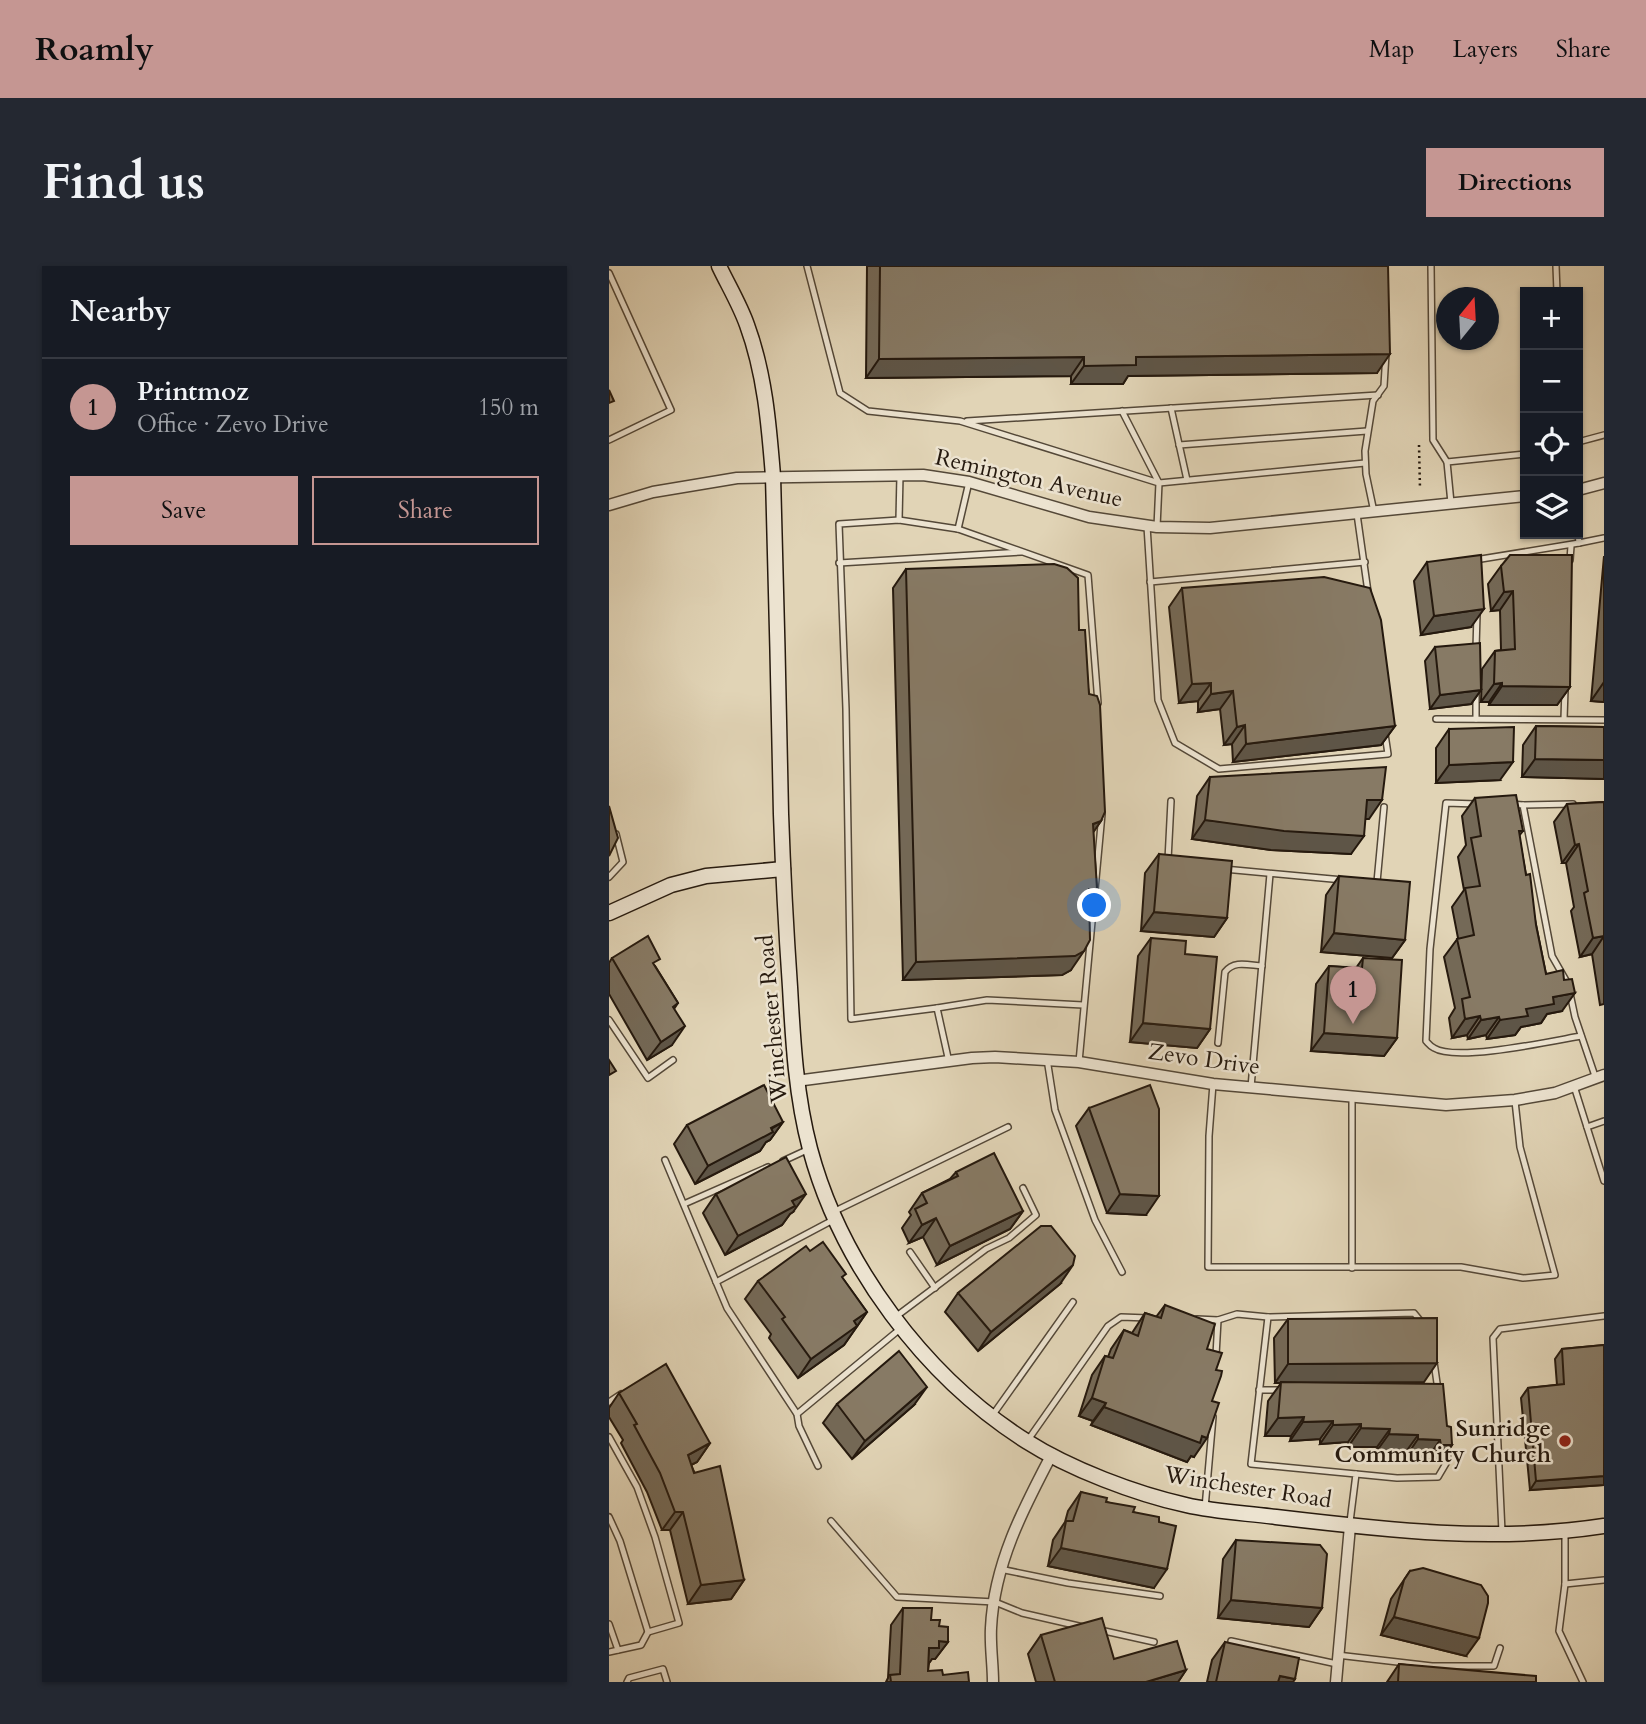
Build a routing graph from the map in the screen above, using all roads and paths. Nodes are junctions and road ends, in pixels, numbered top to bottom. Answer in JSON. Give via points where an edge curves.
{"nodes":[{"id":1,"x":719,"y":266,"type":"edge"},
{"id":2,"x":807,"y":266,"type":"edge"},
{"id":3,"x":1431,"y":266,"type":"edge"},
{"id":4,"x":1556,"y":266,"type":"edge"},
{"id":5,"x":609,"y":273,"type":"edge"},
{"id":6,"x":1557,"y":287,"type":"edge"},
{"id":7,"x":1386,"y":344,"type":"edge"},
{"id":8,"x":1378,"y":395,"type":"junction"},
{"id":9,"x":1171,"y":408,"type":"junction"},
{"id":10,"x":1122,"y":411,"type":"junction"},
{"id":11,"x":960,"y":421,"type":"junction"},
{"id":12,"x":1367,"y":431,"type":"junction"},
{"id":13,"x":1604,"y":435,"type":"edge"},
{"id":14,"x":609,"y":440,"type":"edge"},
{"id":15,"x":1583,"y":441,"type":"edge"},
{"id":16,"x":1419,"y":444,"type":"dead end"},
{"id":17,"x":1179,"y":445,"type":"junction"},
{"id":18,"x":1520,"y":455,"type":"edge"},
{"id":19,"x":1447,"y":462,"type":"junction"},
{"id":20,"x":1365,"y":463,"type":"junction"},
{"id":21,"x":899,"y":475,"type":"junction"},
{"id":22,"x":772,"y":476,"type":"junction"},
{"id":23,"x":1187,"y":480,"type":"junction"},
{"id":24,"x":969,"y":482,"type":"junction"},
{"id":25,"x":1160,"y":483,"type":"junction"},
{"id":26,"x":1604,"y":483,"type":"edge"},
{"id":27,"x":1420,"y":489,"type":"dead end"},
{"id":28,"x":1583,"y":489,"type":"edge"},
{"id":29,"x":1520,"y":497,"type":"edge"},
{"id":30,"x":1451,"y":504,"type":"junction"},
{"id":31,"x":609,"y":505,"type":"edge"},
{"id":32,"x":1374,"y":512,"type":"junction"},
{"id":33,"x":1357,"y":514,"type":"junction"},
{"id":34,"x":899,"y":520,"type":"junction"},
{"id":35,"x":1152,"y":526,"type":"junction"},
{"id":36,"x":958,"y":529,"type":"junction"},
{"id":37,"x":1604,"y":538,"type":"edge"},
{"id":38,"x":1579,"y":539,"type":"edge"},
{"id":39,"x":1579,"y":543,"type":"junction"},
{"id":40,"x":1571,"y":546,"type":"junction"},
{"id":41,"x":1024,"y":552,"type":"junction"},
{"id":42,"x":1477,"y":560,"type":"junction"},
{"id":43,"x":1365,"y":562,"type":"junction"},
{"id":44,"x":1466,"y":562,"type":"edge"},
{"id":45,"x":839,"y":563,"type":"junction"},
{"id":46,"x":1477,"y":571,"type":"edge"},
{"id":47,"x":1570,"y":572,"type":"edge"},
{"id":48,"x":1150,"y":582,"type":"junction"},
{"id":49,"x":1369,"y":598,"type":"edge"},
{"id":50,"x":1477,"y":604,"type":"edge"},
{"id":51,"x":1476,"y":650,"type":"edge"},
{"id":52,"x":1476,"y":678,"type":"edge"},
{"id":53,"x":1566,"y":679,"type":"edge"},
{"id":54,"x":1098,"y":710,"type":"edge"},
{"id":55,"x":1436,"y":719,"type":"dead end"},
{"id":56,"x":1476,"y":719,"type":"junction"},
{"id":57,"x":1564,"y":719,"type":"junction"},
{"id":58,"x":1604,"y":720,"type":"edge"},
{"id":59,"x":1385,"y":728,"type":"edge"},
{"id":60,"x":1171,"y":801,"type":"dead end"},
{"id":61,"x":1102,"y":802,"type":"edge"},
{"id":62,"x":1485,"y":804,"type":"edge"},
{"id":63,"x":1497,"y":804,"type":"edge"},
{"id":64,"x":1577,"y":804,"type":"edge"},
{"id":65,"x":1523,"y":805,"type":"junction"},
{"id":66,"x":1384,"y":807,"type":"edge"},
{"id":67,"x":615,"y":829,"type":"edge"},
{"id":68,"x":1181,"y":864,"type":"edge"},
{"id":69,"x":1219,"y":868,"type":"edge"},
{"id":70,"x":783,"y":869,"type":"junction"},
{"id":71,"x":1270,"y":874,"type":"junction"},
{"id":72,"x":609,"y":877,"type":"edge"},
{"id":73,"x":1350,"y":880,"type":"edge"},
{"id":74,"x":1364,"y":881,"type":"edge"},
{"id":75,"x":609,"y":913,"type":"edge"},
{"id":76,"x":1262,"y":966,"type":"junction"},
{"id":77,"x":1083,"y":1005,"type":"junction"},
{"id":78,"x":937,"y":1008,"type":"junction"},
{"id":79,"x":609,"y":1020,"type":"edge"},
{"id":80,"x":1581,"y":1036,"type":"junction"},
{"id":81,"x":1218,"y":1043,"type":"dead end"},
{"id":82,"x":1047,"y":1059,"type":"junction"},
{"id":83,"x":673,"y":1060,"type":"dead end"},
{"id":84,"x":949,"y":1062,"type":"junction"},
{"id":85,"x":1079,"y":1062,"type":"junction"},
{"id":86,"x":1600,"y":1077,"type":"edge"},
{"id":87,"x":796,"y":1081,"type":"junction"},
{"id":88,"x":1213,"y":1083,"type":"junction"},
{"id":89,"x":1574,"y":1086,"type":"junction"},
{"id":90,"x":1251,"y":1087,"type":"junction"},
{"id":91,"x":1352,"y":1096,"type":"junction"},
{"id":92,"x":1515,"y":1100,"type":"junction"},
{"id":93,"x":1604,"y":1121,"type":"edge"},
{"id":94,"x":1008,"y":1128,"type":"dead end"},
{"id":95,"x":1587,"y":1128,"type":"junction"},
{"id":96,"x":810,"y":1149,"type":"junction"},
{"id":97,"x":665,"y":1160,"type":"dead end"},
{"id":98,"x":1604,"y":1181,"type":"edge"},
{"id":99,"x":1023,"y":1188,"type":"dead end"},
{"id":100,"x":684,"y":1204,"type":"junction"},
{"id":101,"x":834,"y":1215,"type":"junction"},
{"id":102,"x":911,"y":1252,"type":"dead end"},
{"id":103,"x":1352,"y":1268,"type":"junction"},
{"id":104,"x":1122,"y":1272,"type":"dead end"},
{"id":105,"x":716,"y":1283,"type":"junction"},
{"id":106,"x":935,"y":1288,"type":"junction"},
{"id":107,"x":1073,"y":1302,"type":"dead end"},
{"id":108,"x":1604,"y":1316,"type":"edge"},
{"id":109,"x":1268,"y":1317,"type":"junction"},
{"id":110,"x":1163,"y":1318,"type":"edge"},
{"id":111,"x":1190,"y":1319,"type":"edge"},
{"id":112,"x":1218,"y":1320,"type":"junction"},
{"id":113,"x":898,"y":1322,"type":"junction"},
{"id":114,"x":1430,"y":1332,"type":"edge"},
{"id":115,"x":1433,"y":1355,"type":"edge"},
{"id":116,"x":1216,"y":1359,"type":"edge"},
{"id":117,"x":1258,"y":1390,"type":"junction"},
{"id":118,"x":1286,"y":1390,"type":"edge"},
{"id":119,"x":1424,"y":1390,"type":"edge"},
{"id":120,"x":1438,"y":1390,"type":"junction"},
{"id":121,"x":628,"y":1391,"type":"edge"},
{"id":122,"x":609,"y":1402,"type":"edge"},
{"id":123,"x":1440,"y":1402,"type":"edge"},
{"id":124,"x":1213,"y":1412,"type":"edge"},
{"id":125,"x":797,"y":1414,"type":"junction"},
{"id":126,"x":992,"y":1416,"type":"junction"},
{"id":127,"x":609,"y":1437,"type":"edge"},
{"id":128,"x":1445,"y":1437,"type":"edge"},
{"id":129,"x":1027,"y":1441,"type":"junction"},
{"id":130,"x":1052,"y":1454,"type":"junction"},
{"id":131,"x":818,"y":1466,"type":"dead end"},
{"id":132,"x":1356,"y":1474,"type":"junction"},
{"id":133,"x":1205,"y":1508,"type":"junction"},
{"id":134,"x":609,"y":1517,"type":"edge"},
{"id":135,"x":831,"y":1521,"type":"dead end"},
{"id":136,"x":1350,"y":1525,"type":"junction"},
{"id":137,"x":1604,"y":1526,"type":"edge"},
{"id":138,"x":1565,"y":1532,"type":"junction"},
{"id":139,"x":1503,"y":1536,"type":"junction"},
{"id":140,"x":1000,"y":1569,"type":"junction"},
{"id":141,"x":1604,"y":1580,"type":"edge"},
{"id":142,"x":1565,"y":1584,"type":"junction"},
{"id":143,"x":1160,"y":1596,"type":"dead end"},
{"id":144,"x":995,"y":1602,"type":"junction"},
{"id":145,"x":609,"y":1623,"type":"edge"},
{"id":146,"x":648,"y":1632,"type":"junction"},
{"id":147,"x":1231,"y":1641,"type":"edge"},
{"id":148,"x":1154,"y":1642,"type":"dead end"},
{"id":149,"x":1500,"y":1648,"type":"dead end"},
{"id":150,"x":618,"y":1650,"type":"junction"},
{"id":151,"x":609,"y":1652,"type":"edge"},
{"id":152,"x":1337,"y":1659,"type":"junction"},
{"id":153,"x":627,"y":1682,"type":"edge"},
{"id":154,"x":667,"y":1682,"type":"edge"},
{"id":155,"x":993,"y":1682,"type":"edge"},
{"id":156,"x":1336,"y":1682,"type":"edge"},
{"id":157,"x":1583,"y":1682,"type":"edge"}],
"edges":[{"from":1,"to":22,"type":"street","name":"Winchester Road","via":[[747,324],[759,366]]},
{"from":2,"to":11,"type":"lane","via":[[840,393],[868,411]]},
{"from":3,"to":19,"type":"lane","via":[[1433,440]]},
{"from":4,"to":6,"type":"lane"},
{"from":5,"to":14,"type":"lane","via":[[671,410]]},
{"from":7,"to":8,"type":"lane","via":[[1384,386]]},
{"from":8,"to":9,"type":"lane"},
{"from":8,"to":12,"type":"lane"},
{"from":9,"to":10,"type":"lane"},
{"from":9,"to":17,"type":"lane"},
{"from":10,"to":11,"type":"lane"},
{"from":10,"to":25,"type":"lane"},
{"from":11,"to":25,"type":"lane"},
{"from":12,"to":17,"type":"lane"},
{"from":12,"to":20,"type":"lane"},
{"from":13,"to":15,"type":"lane"},
{"from":16,"to":27,"type":"path"},
{"from":17,"to":23,"type":"lane"},
{"from":18,"to":19,"type":"lane"},
{"from":19,"to":30,"type":"lane"},
{"from":20,"to":23,"type":"lane"},
{"from":20,"to":32,"type":"lane"},
{"from":21,"to":22,"type":"street","name":"Remington Avenue"},
{"from":21,"to":24,"type":"street","name":"Remington Avenue"},
{"from":21,"to":34,"type":"lane"},
{"from":22,"to":31,"type":"street","name":"Remington Avenue","via":[[687,485]]},
{"from":22,"to":70,"type":"street","name":"Winchester Road"},
{"from":23,"to":25,"type":"lane"},
{"from":24,"to":35,"type":"street","name":"Remington Avenue","via":[[1089,517]]},
{"from":24,"to":36,"type":"lane"},
{"from":25,"to":35,"type":"lane"},
{"from":26,"to":28,"type":"street"},
{"from":29,"to":30,"type":"street","name":"Remington Avenue"},
{"from":30,"to":32,"type":"street","name":"Remington Avenue"},
{"from":32,"to":33,"type":"street","name":"Remington Avenue"},
{"from":33,"to":35,"type":"street","name":"Remington Avenue","via":[[1210,528]]},
{"from":33,"to":43,"type":"lane"},
{"from":34,"to":36,"type":"lane"},
{"from":34,"to":45,"type":"lane","via":[[839,524]]},
{"from":35,"to":48,"type":"lane"},
{"from":36,"to":41,"type":"lane"},
{"from":37,"to":39,"type":"lane"},
{"from":38,"to":39,"type":"lane"},
{"from":39,"to":40,"type":"lane"},
{"from":40,"to":42,"type":"lane"},
{"from":40,"to":47,"type":"lane"},
{"from":41,"to":45,"type":"lane"},
{"from":41,"to":54,"type":"lane","via":[[1088,575]]},
{"from":42,"to":44,"type":"lane"},
{"from":42,"to":46,"type":"lane"},
{"from":43,"to":48,"type":"lane"},
{"from":43,"to":49,"type":"lane"},
{"from":45,"to":78,"type":"lane","via":[[851,1019]]},
{"from":48,"to":59,"type":"lane","via":[[1158,700],[1175,743],[1219,769],[1268,766],[1388,754]]},
{"from":50,"to":51,"type":"lane"},
{"from":52,"to":56,"type":"lane"},
{"from":53,"to":57,"type":"lane"},
{"from":55,"to":56,"type":"lane"},
{"from":56,"to":57,"type":"lane"},
{"from":57,"to":58,"type":"lane"},
{"from":60,"to":68,"type":"lane","via":[[1168,863]]},
{"from":61,"to":77,"type":"lane"},
{"from":62,"to":80,"type":"lane","via":[[1446,803],[1430,949],[1426,1041],[1435,1050],[1460,1053]]},
{"from":63,"to":65,"type":"lane"},
{"from":64,"to":65,"type":"lane"},
{"from":65,"to":80,"type":"lane","via":[[1552,956],[1568,984]]},
{"from":66,"to":74,"type":"lane","via":[[1377,882]]},
{"from":67,"to":72,"type":"lane","via":[[623,862]]},
{"from":69,"to":71,"type":"lane"},
{"from":70,"to":75,"type":"street","via":[[706,876],[671,885]]},
{"from":70,"to":87,"type":"street","name":"Winchester Road"},
{"from":71,"to":73,"type":"lane"},
{"from":71,"to":76,"type":"lane"},
{"from":76,"to":81,"type":"lane","via":[[1235,963],[1225,972]]},
{"from":76,"to":90,"type":"lane"},
{"from":77,"to":78,"type":"lane","via":[[987,1000]]},
{"from":77,"to":85,"type":"lane"},
{"from":78,"to":84,"type":"lane"},
{"from":79,"to":83,"type":"lane","via":[[647,1078]]},
{"from":80,"to":86,"type":"lane"},
{"from":82,"to":84,"type":"street","name":"Zevo Drive","via":[[995,1057]]},
{"from":82,"to":85,"type":"street","name":"Zevo Drive"},
{"from":82,"to":104,"type":"lane","via":[[1055,1110],[1095,1220]]},
{"from":84,"to":87,"type":"street","name":"Zevo Drive"},
{"from":85,"to":88,"type":"street","name":"Zevo Drive"},
{"from":86,"to":89,"type":"street","name":"Zevo Drive"},
{"from":87,"to":96,"type":"street","name":"Winchester Road"},
{"from":88,"to":90,"type":"street","name":"Zevo Drive"},
{"from":88,"to":103,"type":"lane","via":[[1208,1267]]},
{"from":89,"to":92,"type":"street","name":"Zevo Drive"},
{"from":89,"to":95,"type":"lane"},
{"from":90,"to":91,"type":"street","name":"Zevo Drive"},
{"from":91,"to":92,"type":"street","name":"Zevo Drive","via":[[1446,1105]]},
{"from":91,"to":103,"type":"lane"},
{"from":92,"to":103,"type":"lane","via":[[1520,1147],[1555,1275],[1523,1278],[1461,1266]]},
{"from":93,"to":95,"type":"lane"},
{"from":94,"to":101,"type":"lane"},
{"from":95,"to":98,"type":"lane"},
{"from":96,"to":100,"type":"lane"},
{"from":96,"to":101,"type":"street","name":"Winchester Road"},
{"from":97,"to":100,"type":"lane"},
{"from":99,"to":106,"type":"lane","via":[[1036,1215]]},
{"from":100,"to":105,"type":"lane"},
{"from":101,"to":105,"type":"lane"},
{"from":101,"to":113,"type":"street","name":"Winchester Road"},
{"from":102,"to":106,"type":"lane"},
{"from":105,"to":125,"type":"lane","via":[[727,1308]]},
{"from":106,"to":113,"type":"lane"},
{"from":107,"to":126,"type":"lane"},
{"from":108,"to":139,"type":"lane","via":[[1500,1329],[1493,1338]]},
{"from":109,"to":112,"type":"lane","via":[[1237,1314]]},
{"from":109,"to":114,"type":"lane","via":[[1414,1313]]},
{"from":109,"to":117,"type":"lane"},
{"from":110,"to":129,"type":"lane","via":[[1121,1317],[1108,1326]]},
{"from":111,"to":112,"type":"lane"},
{"from":112,"to":116,"type":"lane"},
{"from":113,"to":125,"type":"lane"},
{"from":113,"to":126,"type":"street","name":"Winchester Road","via":[[951,1381]]},
{"from":115,"to":120,"type":"lane"},
{"from":117,"to":118,"type":"lane"},
{"from":117,"to":132,"type":"lane","via":[[1251,1464]]},
{"from":119,"to":120,"type":"lane"},
{"from":120,"to":123,"type":"lane"},
{"from":121,"to":122,"type":"lane"},
{"from":124,"to":133,"type":"lane"},
{"from":125,"to":131,"type":"lane"},
{"from":126,"to":129,"type":"street","name":"Winchester Road"},
{"from":127,"to":146,"type":"lane","via":[[637,1487],[679,1623]]},
{"from":128,"to":132,"type":"lane","via":[[1448,1460],[1438,1477]]},
{"from":129,"to":130,"type":"street","name":"Winchester Road"},
{"from":130,"to":133,"type":"street","name":"Winchester Road","via":[[1107,1480]]},
{"from":130,"to":140,"type":"street","via":[[1017,1519]]},
{"from":132,"to":136,"type":"lane"},
{"from":133,"to":136,"type":"street","name":"Winchester Road"},
{"from":134,"to":146,"type":"lane"},
{"from":135,"to":144,"type":"lane","via":[[897,1597]]},
{"from":136,"to":139,"type":"street","name":"Winchester Road"},
{"from":136,"to":152,"type":"street"},
{"from":137,"to":138,"type":"street","name":"Winchester Road"},
{"from":138,"to":139,"type":"street","name":"Winchester Road"},
{"from":138,"to":142,"type":"lane"},
{"from":140,"to":143,"type":"lane"},
{"from":140,"to":144,"type":"street"},
{"from":141,"to":142,"type":"lane"},
{"from":142,"to":157,"type":"lane","via":[[1559,1632]]},
{"from":144,"to":148,"type":"lane","via":[[1022,1613]]},
{"from":144,"to":155,"type":"street"},
{"from":145,"to":150,"type":"lane"},
{"from":146,"to":150,"type":"lane","via":[[641,1645]]},
{"from":147,"to":152,"type":"lane"},
{"from":149,"to":152,"type":"lane","via":[[1494,1666]]},
{"from":150,"to":151,"type":"lane"},
{"from":152,"to":156,"type":"street"},
{"from":153,"to":154,"type":"lane","via":[[663,1669]]}]}
